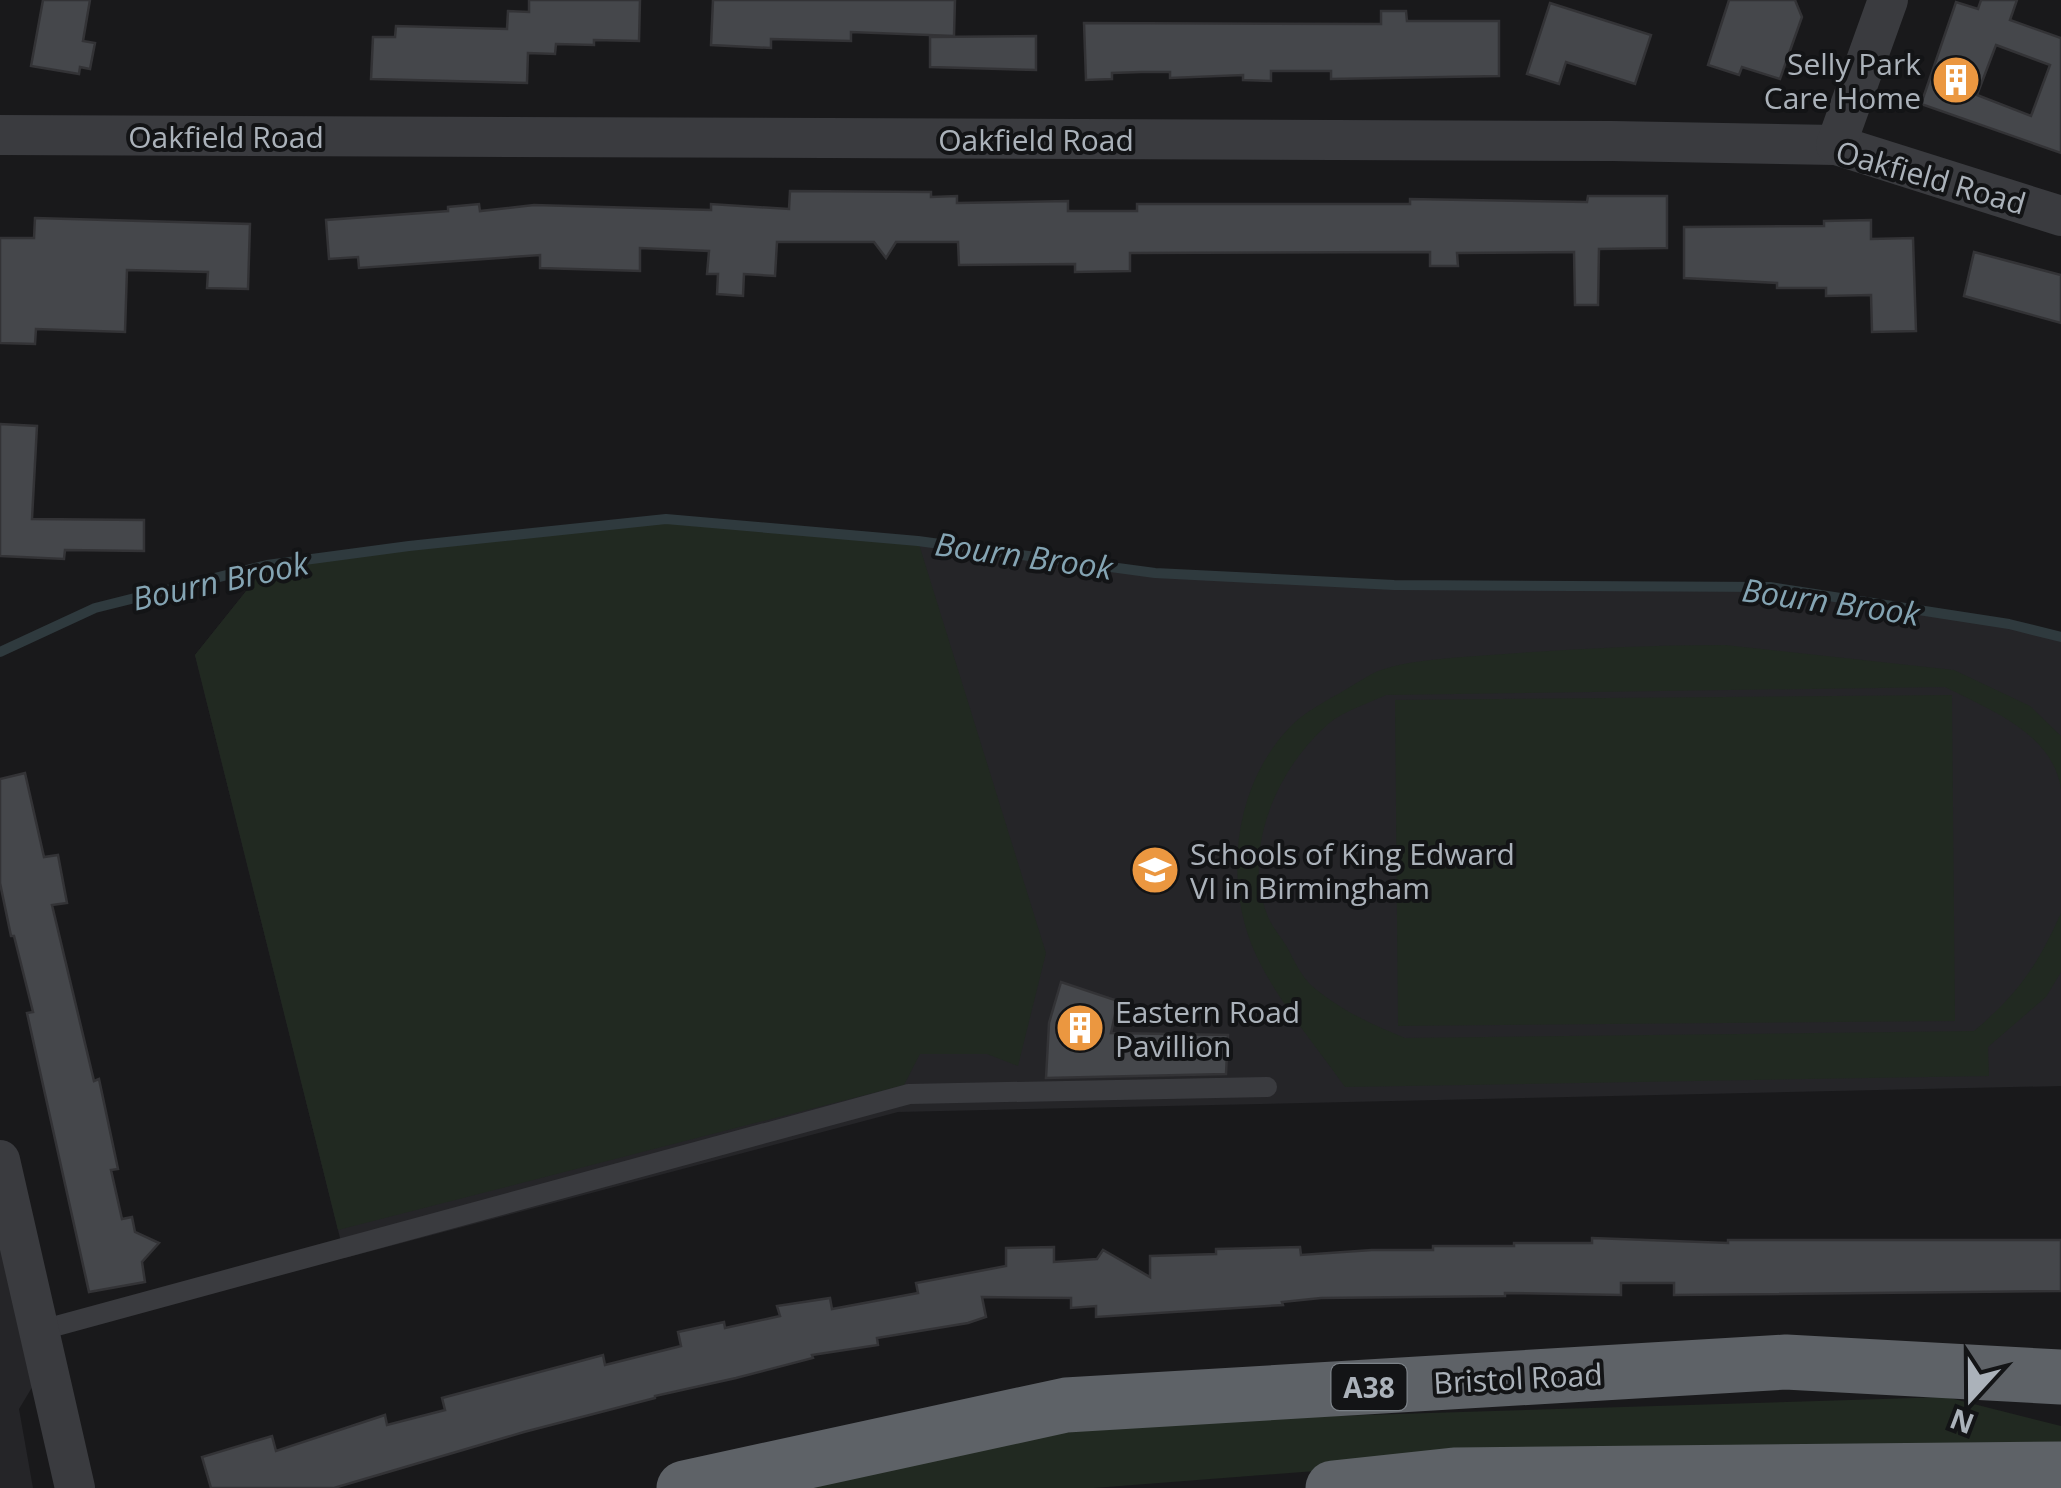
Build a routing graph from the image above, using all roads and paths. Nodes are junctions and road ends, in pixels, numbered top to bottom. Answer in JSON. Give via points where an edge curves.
{"nodes":[{"id":1,"x":1888,"y":0,"type":"edge"},
{"id":2,"x":0,"y":135,"type":"edge"},
{"id":3,"x":1836,"y":145,"type":"junction"},
{"id":4,"x":2061,"y":216,"type":"edge"},
{"id":5,"x":1267,"y":1087,"type":"dead end"},
{"id":6,"x":0,"y":1160,"type":"edge"},
{"id":7,"x":38,"y":1331,"type":"junction"},
{"id":8,"x":1915,"y":1370,"type":"junction"},
{"id":9,"x":2061,"y":1376,"type":"edge"},
{"id":10,"x":2061,"y":1406,"type":"edge"},
{"id":11,"x":2061,"y":1469,"type":"edge"},
{"id":12,"x":1847,"y":1480,"type":"edge"},
{"id":13,"x":1455,"y":1482,"type":"edge"},
{"id":14,"x":75,"y":1488,"type":"edge"},
{"id":15,"x":684,"y":1488,"type":"edge"},
{"id":16,"x":1333,"y":1488,"type":"edge"}],
"edges":[{"from":1,"to":3,"type":"street"},
{"from":2,"to":3,"type":"street","name":"Oakfield Road"},
{"from":3,"to":4,"type":"street","name":"Oakfield Road"},
{"from":5,"to":7,"type":"lane","via":[[909,1094]]},
{"from":6,"to":7,"type":"street"},
{"from":7,"to":14,"type":"street"},
{"from":8,"to":9,"type":"highway","name":"Bristol Road","number":"A38"},
{"from":8,"to":10,"type":"highway","via":[[2008,1400]]},
{"from":8,"to":15,"type":"highway","name":"Bristol Road","number":"A38","via":[[1786,1362],[1066,1405]]},
{"from":11,"to":12,"type":"highway"},
{"from":12,"to":13,"type":"highway"},
{"from":13,"to":16,"type":"highway"}]}
